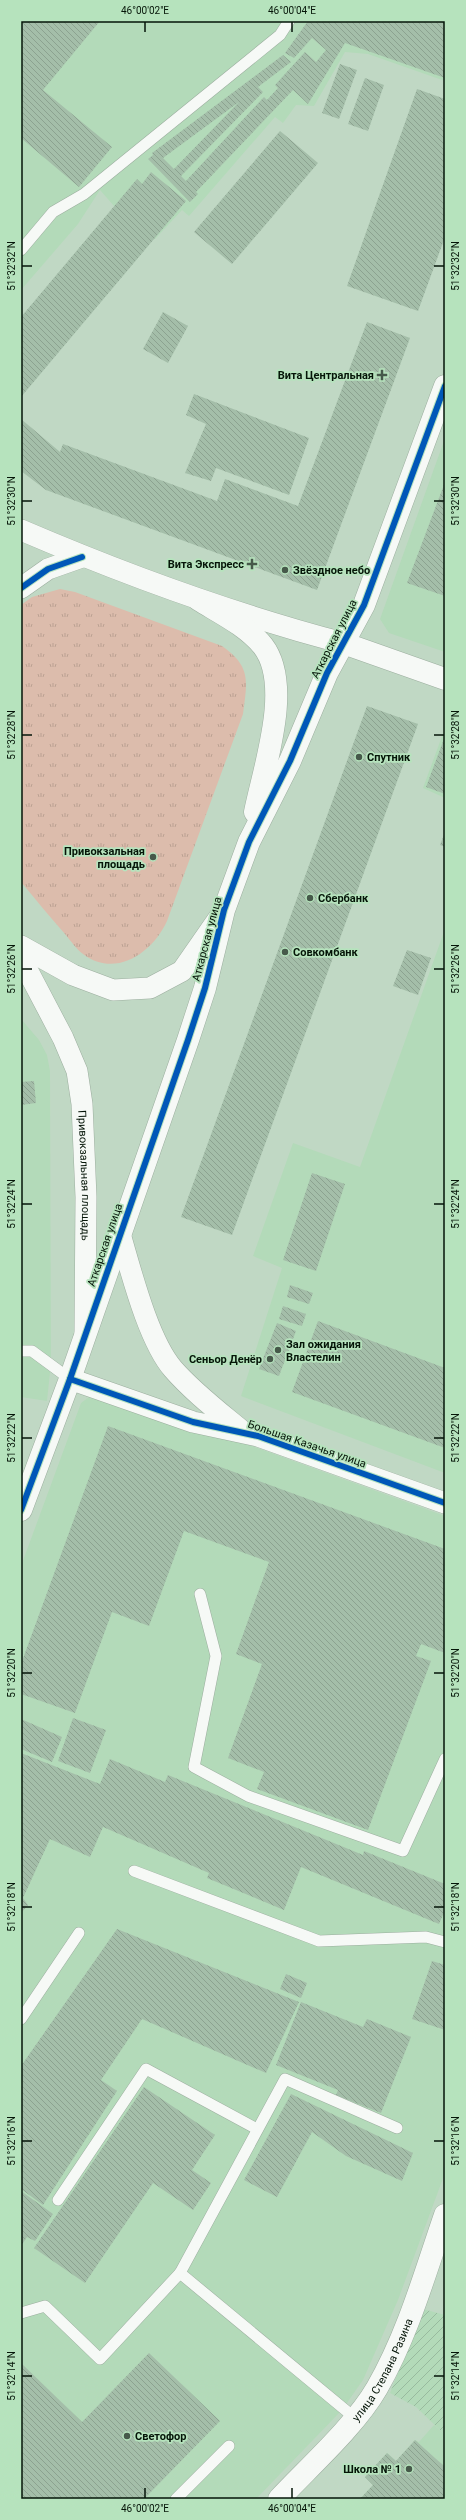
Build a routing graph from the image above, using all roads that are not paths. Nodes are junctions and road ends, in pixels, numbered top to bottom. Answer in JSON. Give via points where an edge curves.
{"nodes":[{"id":1,"x":289,"y":21,"type":"edge"},
{"id":2,"x":21,"y":250,"type":"edge"},
{"id":3,"x":445,"y":386,"type":"edge"},
{"id":4,"x":21,"y":530,"type":"edge"},
{"id":5,"x":82,"y":556,"type":"junction"},
{"id":6,"x":21,"y":588,"type":"edge"},
{"id":7,"x":199,"y":600,"type":"junction"},
{"id":8,"x":343,"y":643,"type":"junction"},
{"id":9,"x":445,"y":679,"type":"edge"},
{"id":10,"x":249,"y":842,"type":"junction"},
{"id":11,"x":224,"y":910,"type":"junction"},
{"id":12,"x":21,"y":946,"type":"edge"},
{"id":13,"x":21,"y":958,"type":"edge"},
{"id":14,"x":120,"y":1234,"type":"junction"},
{"id":15,"x":84,"y":1334,"type":"junction"},
{"id":16,"x":21,"y":1351,"type":"edge"},
{"id":17,"x":70,"y":1379,"type":"junction"},
{"id":18,"x":243,"y":1432,"type":"junction"},
{"id":19,"x":445,"y":1503,"type":"edge"},
{"id":20,"x":21,"y":1510,"type":"edge"},
{"id":21,"x":200,"y":1594,"type":"dead end"},
{"id":22,"x":445,"y":1759,"type":"edge"},
{"id":23,"x":134,"y":1871,"type":"dead end"},
{"id":24,"x":79,"y":1933,"type":"dead end"},
{"id":25,"x":445,"y":1942,"type":"edge"},
{"id":26,"x":21,"y":2019,"type":"edge"},
{"id":27,"x":397,"y":2128,"type":"dead end"},
{"id":28,"x":257,"y":2129,"type":"junction"},
{"id":29,"x":58,"y":2200,"type":"dead end"},
{"id":30,"x":445,"y":2215,"type":"edge"},
{"id":31,"x":180,"y":2272,"type":"junction"},
{"id":32,"x":21,"y":2313,"type":"edge"},
{"id":33,"x":355,"y":2418,"type":"junction"},
{"id":34,"x":229,"y":2446,"type":"dead end"},
{"id":35,"x":176,"y":2499,"type":"edge"},
{"id":36,"x":279,"y":2499,"type":"edge"}],
"edges":[{"from":1,"to":2,"type":"lane","via":[[280,35],[84,194],[53,212]]},
{"from":3,"to":8,"type":"street","name":"Аткарская улица","via":[[364,605]]},
{"from":4,"to":5,"type":"street"},
{"from":5,"to":6,"type":"street","via":[[48,569]]},
{"from":5,"to":7,"type":"street"},
{"from":7,"to":8,"type":"street","via":[[273,625]]},
{"from":7,"to":10,"type":"street","name":"Аткарская улица","via":[[244,628],[263,646],[274,668],[275,718]]},
{"from":8,"to":9,"type":"street"},
{"from":8,"to":10,"type":"street","name":"Аткарская улица","via":[[309,713],[290,761]]},
{"from":10,"to":11,"type":"street","name":"Аткарская улица"},
{"from":11,"to":12,"type":"street","via":[[182,971],[150,988],[113,990],[74,975]]},
{"from":11,"to":14,"type":"street","name":"Аткарская улица","via":[[188,1040]]},
{"from":13,"to":15,"type":"street","name":"Привокзальная площадь","via":[[64,1038],[77,1071],[82,1104],[86,1197]]},
{"from":14,"to":15,"type":"street","name":"Аткарская улица"},
{"from":14,"to":18,"type":"street","name":"Большая Казачья улица","via":[[138,1294],[158,1343],[172,1369]]},
{"from":15,"to":17,"type":"street","name":"Аткарская улица"},
{"from":16,"to":17,"type":"lane","via":[[32,1351]]},
{"from":17,"to":18,"type":"street","name":"Большая Казачья улица","via":[[193,1422]]},
{"from":17,"to":20,"type":"street","name":"Аткарская улица"},
{"from":18,"to":19,"type":"street","name":"Большая Казачья улица"},
{"from":21,"to":22,"type":"lane","via":[[216,1656],[194,1767],[248,1796],[403,1851]]},
{"from":23,"to":25,"type":"lane","via":[[319,1941],[426,1938]]},
{"from":24,"to":26,"type":"lane"},
{"from":27,"to":28,"type":"lane","via":[[285,2079]]},
{"from":28,"to":29,"type":"lane","via":[[146,2069]]},
{"from":28,"to":31,"type":"lane"},
{"from":30,"to":33,"type":"street","name":"улица Степана Разина","via":[[396,2348],[377,2388]]},
{"from":31,"to":32,"type":"lane","via":[[100,2359],[45,2306]]},
{"from":31,"to":33,"type":"lane"},
{"from":33,"to":36,"type":"street","name":"улица Степана Разина"},
{"from":34,"to":35,"type":"lane"}]}
